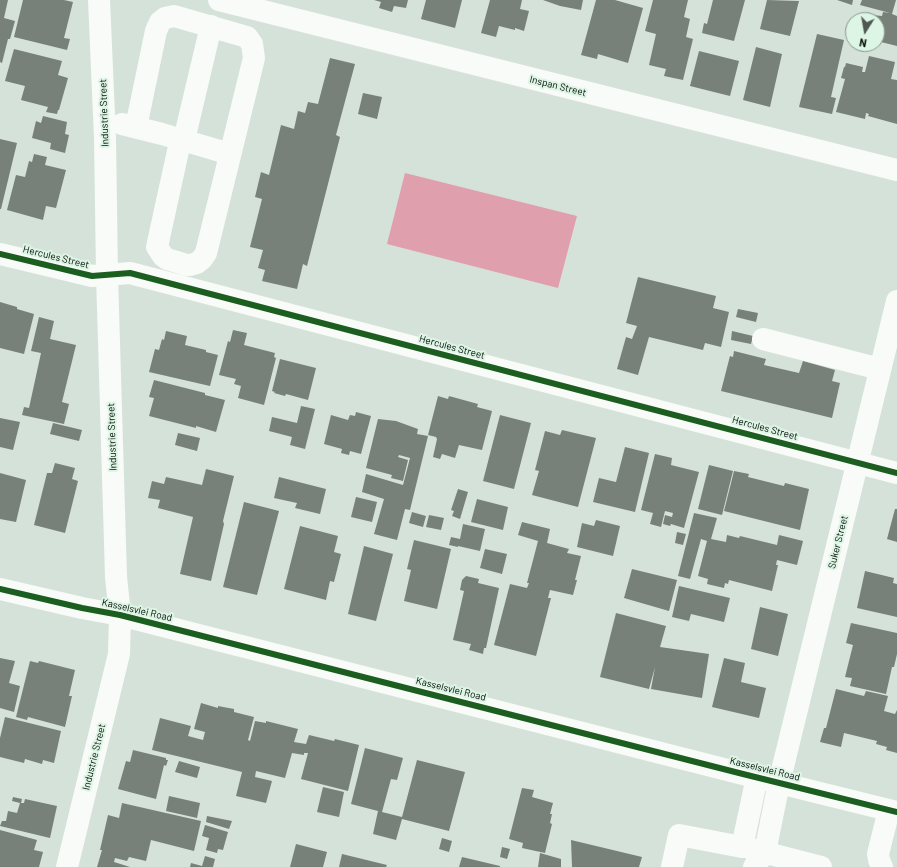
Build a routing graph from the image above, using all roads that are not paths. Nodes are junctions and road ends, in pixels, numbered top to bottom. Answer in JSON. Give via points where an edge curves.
{"nodes":[{"id":1,"x":99,"y":0,"type":"edge"},
{"id":2,"x":219,"y":0,"type":"edge"},
{"id":3,"x":211,"y":26,"type":"junction"},
{"id":4,"x":136,"y":126,"type":"junction"},
{"id":5,"x":105,"y":129,"type":"junction"},
{"id":6,"x":181,"y":145,"type":"junction"},
{"id":7,"x":229,"y":161,"type":"junction"},
{"id":8,"x":897,"y":170,"type":"edge"},
{"id":9,"x":0,"y":254,"type":"edge"},
{"id":10,"x":107,"y":275,"type":"junction"},
{"id":11,"x":897,"y":301,"type":"edge"},
{"id":12,"x":763,"y":338,"type":"dead end"},
{"id":13,"x":880,"y":369,"type":"junction"},
{"id":14,"x":857,"y":462,"type":"junction"},
{"id":15,"x":897,"y":473,"type":"edge"},
{"id":16,"x":0,"y":589,"type":"edge"},
{"id":17,"x":120,"y":615,"type":"junction"},
{"id":18,"x":757,"y":777,"type":"junction"},
{"id":19,"x":780,"y":783,"type":"junction"},
{"id":20,"x":893,"y":811,"type":"edge"},
{"id":21,"x":742,"y":847,"type":"junction"},
{"id":22,"x":759,"y":860,"type":"edge"},
{"id":23,"x":67,"y":867,"type":"edge"},
{"id":24,"x":672,"y":867,"type":"edge"},
{"id":25,"x":822,"y":867,"type":"edge"},
{"id":26,"x":882,"y":867,"type":"edge"}],
"edges":[{"from":1,"to":5,"type":"street","name":"Industrie Street"},
{"from":2,"to":8,"type":"street","name":"Inspan Street"},
{"from":3,"to":4,"type":"street","via":[[171,16],[160,22]]},
{"from":3,"to":6,"type":"street"},
{"from":3,"to":7,"type":"street","via":[[247,37],[254,50]]},
{"from":4,"to":5,"type":"street"},
{"from":4,"to":6,"type":"street"},
{"from":5,"to":6,"type":"street","via":[[132,141]]},
{"from":5,"to":10,"type":"street","name":"Industrie Street"},
{"from":6,"to":7,"type":"street"},
{"from":6,"to":7,"type":"street","via":[[157,247],[163,256],[187,265],[197,263],[206,253]]},
{"from":9,"to":10,"type":"street","name":"Hercules Street","via":[[92,276]]},
{"from":10,"to":14,"type":"street","name":"Hercules Street","via":[[130,273]]},
{"from":10,"to":17,"type":"street","name":"Industrie Street","via":[[116,577]]},
{"from":11,"to":13,"type":"street","name":"Suker Street"},
{"from":12,"to":13,"type":"street"},
{"from":13,"to":14,"type":"street","name":"Suker Street"},
{"from":14,"to":15,"type":"street","name":"Hercules Street"},
{"from":14,"to":19,"type":"street","name":"Suker Street"},
{"from":16,"to":17,"type":"street","name":"Kasselsvlei Road"},
{"from":17,"to":18,"type":"street","name":"Kasselsvlei Road"},
{"from":17,"to":23,"type":"street","name":"Industrie Street","via":[[120,654]]},
{"from":18,"to":19,"type":"street","name":"Kasselsvlei Road"},
{"from":18,"to":21,"type":"street"},
{"from":19,"to":20,"type":"street","name":"Kasselsvlei Road"},
{"from":19,"to":22,"type":"street","name":"Suker Street"},
{"from":20,"to":26,"type":"street","via":[[878,854]]},
{"from":21,"to":22,"type":"street"},
{"from":21,"to":24,"type":"street","via":[[679,835]]},
{"from":22,"to":25,"type":"street"}]}
